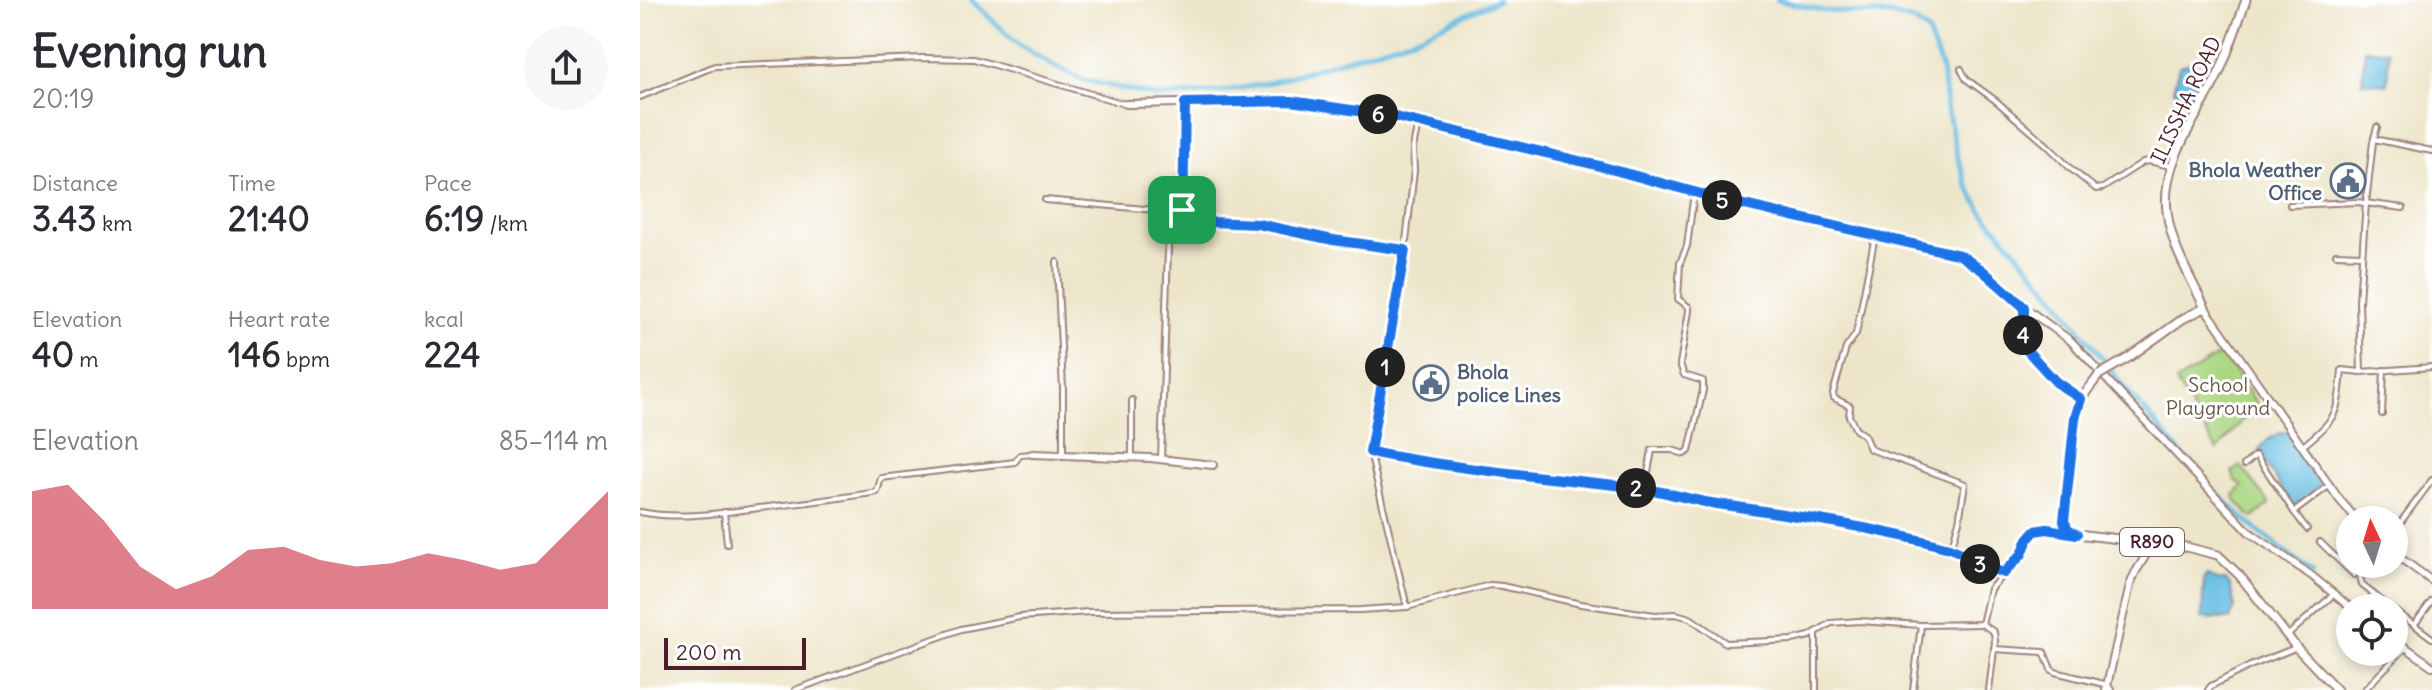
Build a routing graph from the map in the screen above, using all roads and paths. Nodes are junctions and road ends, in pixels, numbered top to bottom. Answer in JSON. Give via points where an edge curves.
{"nodes":[{"id":1,"x":2246,"y":0,"type":"edge"},
{"id":2,"x":1961,"y":69,"type":"dead end"},
{"id":3,"x":640,"y":97,"type":"edge"},
{"id":4,"x":1185,"y":103,"type":"junction"},
{"id":5,"x":1126,"y":104,"type":"joint"},
{"id":6,"x":1418,"y":123,"type":"junction"},
{"id":7,"x":2377,"y":127,"type":"dead end"},
{"id":8,"x":2374,"y":139,"type":"junction"},
{"id":9,"x":2432,"y":151,"type":"edge"},
{"id":10,"x":2172,"y":166,"type":"junction"},
{"id":11,"x":1695,"y":193,"type":"junction"},
{"id":12,"x":1045,"y":200,"type":"dead end"},
{"id":13,"x":1058,"y":201,"type":"junction"},
{"id":14,"x":2366,"y":203,"type":"junction"},
{"id":15,"x":2290,"y":205,"type":"dead end"},
{"id":16,"x":2403,"y":208,"type":"dead end"},
{"id":17,"x":1048,"y":209,"type":"dead end"},
{"id":18,"x":1876,"y":234,"type":"junction"},
{"id":19,"x":1405,"y":250,"type":"junction"},
{"id":20,"x":2336,"y":254,"type":"dead end"},
{"id":21,"x":2363,"y":255,"type":"junction"},
{"id":22,"x":1057,"y":262,"type":"dead end"},
{"id":23,"x":2024,"y":307,"type":"junction"},
{"id":24,"x":2205,"y":308,"type":"junction"},
{"id":25,"x":2432,"y":367,"type":"edge"},
{"id":26,"x":2384,"y":370,"type":"junction"},
{"id":27,"x":2361,"y":372,"type":"junction"},
{"id":28,"x":2081,"y":399,"type":"junction"},
{"id":29,"x":1132,"y":400,"type":"dead end"},
{"id":30,"x":2382,"y":414,"type":"dead end"},
{"id":31,"x":2303,"y":446,"type":"junction"},
{"id":32,"x":1370,"y":452,"type":"junction"},
{"id":33,"x":1032,"y":454,"type":"joint"},
{"id":34,"x":1063,"y":455,"type":"junction"},
{"id":35,"x":1132,"y":457,"type":"junction"},
{"id":36,"x":1161,"y":459,"type":"junction"},
{"id":37,"x":1213,"y":465,"type":"dead end"},
{"id":38,"x":2244,"y":465,"type":"dead end"},
{"id":39,"x":2432,"y":480,"type":"edge"},
{"id":40,"x":2330,"y":485,"type":"junction"},
{"id":41,"x":1645,"y":489,"type":"junction"},
{"id":42,"x":2346,"y":506,"type":"edge"},
{"id":43,"x":640,"y":512,"type":"edge"},
{"id":44,"x":724,"y":512,"type":"junction"},
{"id":45,"x":2294,"y":512,"type":"junction"},
{"id":46,"x":2408,"y":512,"type":"edge"},
{"id":47,"x":2307,"y":529,"type":"dead end"},
{"id":48,"x":2077,"y":534,"type":"junction"},
{"id":49,"x":2154,"y":542,"type":"junction"},
{"id":50,"x":2320,"y":542,"type":"dead end"},
{"id":51,"x":727,"y":544,"type":"dead end"},
{"id":52,"x":1951,"y":549,"type":"junction"},
{"id":53,"x":2336,"y":558,"type":"edge"},
{"id":54,"x":2408,"y":564,"type":"edge"},
{"id":55,"x":2004,"y":573,"type":"junction"},
{"id":56,"x":2360,"y":578,"type":"edge"},
{"id":57,"x":2432,"y":581,"type":"edge"},
{"id":58,"x":2333,"y":594,"type":"junction"},
{"id":59,"x":2374,"y":594,"type":"edge"},
{"id":60,"x":2336,"y":596,"type":"edge"},
{"id":61,"x":2432,"y":601,"type":"edge"},
{"id":62,"x":1407,"y":607,"type":"junction"},
{"id":63,"x":2408,"y":620,"type":"edge"},
{"id":64,"x":1982,"y":624,"type":"junction"},
{"id":65,"x":1921,"y":625,"type":"junction"},
{"id":66,"x":2414,"y":625,"type":"junction"},
{"id":67,"x":1816,"y":632,"type":"junction"},
{"id":68,"x":2287,"y":636,"type":"junction"},
{"id":69,"x":2432,"y":638,"type":"edge"},
{"id":70,"x":2296,"y":647,"type":"junction"},
{"id":71,"x":2408,"y":648,"type":"edge"},
{"id":72,"x":1994,"y":649,"type":"junction"},
{"id":73,"x":2387,"y":666,"type":"edge"},
{"id":74,"x":2432,"y":666,"type":"edge"},
{"id":75,"x":2108,"y":688,"type":"edge"},
{"id":76,"x":795,"y":690,"type":"edge"},
{"id":77,"x":1816,"y":690,"type":"edge"},
{"id":78,"x":1913,"y":690,"type":"edge"},
{"id":79,"x":1989,"y":690,"type":"edge"},
{"id":80,"x":2208,"y":690,"type":"edge"},
{"id":81,"x":2337,"y":690,"type":"edge"},
{"id":82,"x":2364,"y":690,"type":"edge"}],
"edges":[{"from":1,"to":10,"type":"main road","name":"ILISSHA ROAD","via":[[2217,76]]},
{"from":2,"to":10,"type":"street","via":[[1966,79],[2096,189],[2143,162]]},
{"from":3,"to":5,"type":"street","via":[[715,66],[923,58],[974,59]]},
{"from":4,"to":5,"type":"street"},
{"from":4,"to":6,"type":"street","via":[[1291,101]]},
{"from":4,"to":19,"type":"street","via":[[1184,220],[1258,224]]},
{"from":6,"to":11,"type":"street"},
{"from":6,"to":19,"type":"street"},
{"from":7,"to":8,"type":"street"},
{"from":8,"to":9,"type":"street"},
{"from":8,"to":14,"type":"street"},
{"from":10,"to":24,"type":"main road","name":"ILISSHA ROAD","via":[[2166,188],[2170,230]]},
{"from":11,"to":18,"type":"street"},
{"from":11,"to":41,"type":"street","via":[[1680,263],[1678,299],[1689,311],[1680,364],[1684,375],[1703,381],[1703,390],[1689,451],[1652,450]]},
{"from":12,"to":13,"type":"street"},
{"from":13,"to":17,"type":"street"},
{"from":13,"to":36,"type":"street","via":[[1167,211]]},
{"from":14,"to":15,"type":"street"},
{"from":14,"to":16,"type":"street"},
{"from":14,"to":21,"type":"street"},
{"from":18,"to":23,"type":"street","via":[[1960,255]]},
{"from":18,"to":52,"type":"street","via":[[1856,334],[1846,348],[1834,398],[1850,406],[1849,416],[1870,449],[1965,484]]},
{"from":19,"to":32,"type":"street"},
{"from":20,"to":21,"type":"street"},
{"from":21,"to":27,"type":"street"},
{"from":22,"to":34,"type":"street"},
{"from":23,"to":28,"type":"street","via":[[2024,347],[2056,382]]},
{"from":23,"to":58,"type":"street","via":[[2071,341],[2249,532]]},
{"from":24,"to":28,"type":"main road","bridge":true,"via":[[2099,375]]},
{"from":24,"to":31,"type":"street"},
{"from":25,"to":26,"type":"street"},
{"from":26,"to":27,"type":"street"},
{"from":26,"to":30,"type":"street"},
{"from":27,"to":31,"type":"street","via":[[2342,370],[2336,413]]},
{"from":28,"to":48,"type":"main road","via":[[2064,521]]},
{"from":29,"to":35,"type":"street"},
{"from":31,"to":40,"type":"street"},
{"from":32,"to":41,"type":"street"},
{"from":32,"to":62,"type":"street"},
{"from":33,"to":34,"type":"street"},
{"from":33,"to":44,"type":"street","via":[[1020,455],[1015,462],[881,478],[877,492],[856,496]]},
{"from":34,"to":35,"type":"street"},
{"from":35,"to":36,"type":"street"},
{"from":36,"to":37,"type":"street"},
{"from":38,"to":45,"type":"street","via":[[2256,455]]},
{"from":39,"to":46,"type":"street"},
{"from":40,"to":42,"type":"street"},
{"from":40,"to":45,"type":"street"},
{"from":41,"to":52,"type":"street"},
{"from":43,"to":44,"type":"street"},
{"from":44,"to":51,"type":"street"},
{"from":45,"to":47,"type":"street"},
{"from":48,"to":49,"type":"main road","number":"R890"},
{"from":48,"to":55,"type":"street","via":[[2035,531]]},
{"from":49,"to":68,"type":"main road","number":"R890","via":[[2218,555]]},
{"from":49,"to":75,"type":"street","via":[[2130,585]]},
{"from":50,"to":53,"type":"street"},
{"from":52,"to":55,"type":"street"},
{"from":54,"to":57,"type":"street"},
{"from":55,"to":64,"type":"street","via":[[1990,589]]},
{"from":56,"to":59,"type":"street"},
{"from":58,"to":60,"type":"street"},
{"from":58,"to":68,"type":"street"},
{"from":61,"to":66,"type":"street"},
{"from":62,"to":67,"type":"street","via":[[1502,586],[1581,604],[1676,614],[1726,643],[1792,640]]},
{"from":62,"to":76,"type":"street","via":[[1020,617],[961,629]]},
{"from":63,"to":66,"type":"street"},
{"from":64,"to":65,"type":"street"},
{"from":64,"to":72,"type":"street","via":[[1994,632]]},
{"from":65,"to":67,"type":"street","via":[[1831,623]]},
{"from":65,"to":78,"type":"street"},
{"from":66,"to":69,"type":"street"},
{"from":67,"to":77,"type":"street"},
{"from":68,"to":70,"type":"main road","number":"R890"},
{"from":70,"to":80,"type":"street"},
{"from":70,"to":81,"type":"main road","number":"R890"},
{"from":71,"to":74,"type":"street"},
{"from":72,"to":75,"type":"street","via":[[2044,652],[2055,672]]},
{"from":72,"to":79,"type":"street"},
{"from":73,"to":82,"type":"street"}]}
